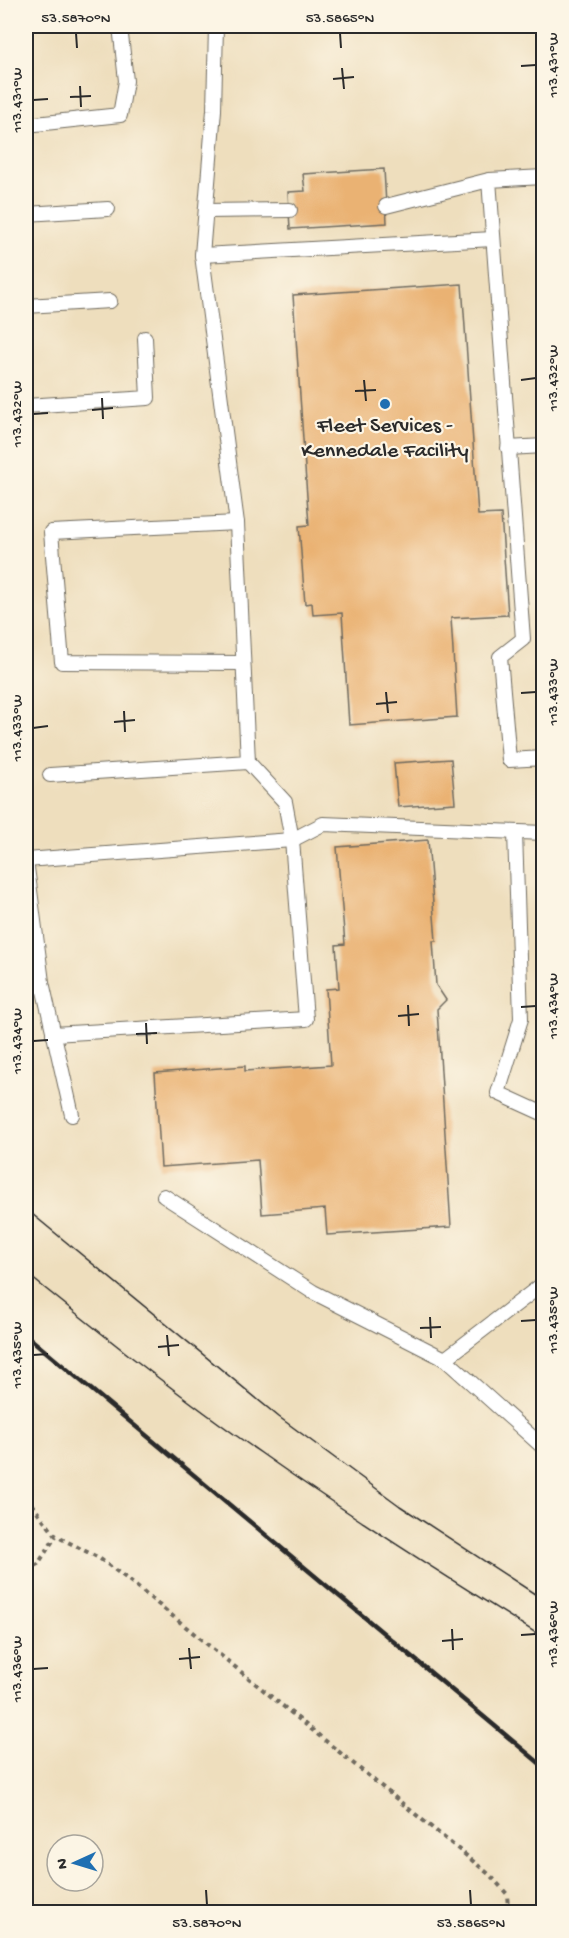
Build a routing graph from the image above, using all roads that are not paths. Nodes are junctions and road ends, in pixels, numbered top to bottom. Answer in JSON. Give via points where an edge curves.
{"nodes":[{"id":1,"x":120,"y":26,"type":"edge"},
{"id":2,"x":216,"y":26,"type":"edge"},
{"id":3,"x":26,"y":125,"type":"edge"},
{"id":4,"x":543,"y":177,"type":"edge"},
{"id":5,"x":489,"y":180,"type":"junction"},
{"id":6,"x":386,"y":206,"type":"dead end"},
{"id":7,"x":108,"y":209,"type":"dead end"},
{"id":8,"x":290,"y":210,"type":"dead end"},
{"id":9,"x":206,"y":211,"type":"junction"},
{"id":10,"x":26,"y":214,"type":"edge"},
{"id":11,"x":493,"y":239,"type":"junction"},
{"id":12,"x":202,"y":255,"type":"junction"},
{"id":13,"x":110,"y":301,"type":"dead end"},
{"id":14,"x":26,"y":306,"type":"edge"},
{"id":15,"x":145,"y":338,"type":"dead end"},
{"id":16,"x":26,"y":406,"type":"edge"},
{"id":17,"x":543,"y":446,"type":"edge"},
{"id":18,"x":508,"y":448,"type":"junction"},
{"id":19,"x":237,"y":523,"type":"junction"},
{"id":20,"x":243,"y":663,"type":"junction"},
{"id":21,"x":543,"y":758,"type":"edge"},
{"id":22,"x":248,"y":762,"type":"junction"},
{"id":23,"x":50,"y":775,"type":"dead end"},
{"id":24,"x":515,"y":832,"type":"junction"},
{"id":25,"x":543,"y":833,"type":"edge"},
{"id":26,"x":292,"y":840,"type":"junction"},
{"id":27,"x":26,"y":860,"type":"edge"},
{"id":28,"x":53,"y":1034,"type":"junction"},
{"id":29,"x":543,"y":1114,"type":"edge"},
{"id":30,"x":72,"y":1115,"type":"dead end"},
{"id":31,"x":164,"y":1196,"type":"dead end"},
{"id":32,"x":543,"y":1283,"type":"edge"},
{"id":33,"x":446,"y":1359,"type":"junction"},
{"id":34,"x":543,"y":1448,"type":"edge"}],
"edges":[{"from":1,"to":3,"type":"lane","via":[[126,81],[120,115]]},
{"from":2,"to":9,"type":"lane"},
{"from":4,"to":5,"type":"lane"},
{"from":5,"to":6,"type":"lane"},
{"from":5,"to":11,"type":"lane"},
{"from":7,"to":10,"type":"lane"},
{"from":8,"to":9,"type":"lane"},
{"from":9,"to":12,"type":"lane"},
{"from":11,"to":12,"type":"lane"},
{"from":11,"to":18,"type":"lane"},
{"from":12,"to":19,"type":"lane"},
{"from":13,"to":14,"type":"lane"},
{"from":15,"to":16,"type":"lane","via":[[148,398]]},
{"from":17,"to":18,"type":"lane"},
{"from":18,"to":21,"type":"lane","via":[[523,639],[500,657],[509,760]]},
{"from":19,"to":20,"type":"lane"},
{"from":19,"to":20,"type":"lane","via":[[51,532],[62,662]]},
{"from":20,"to":22,"type":"lane"},
{"from":22,"to":23,"type":"lane"},
{"from":22,"to":26,"type":"lane","via":[[285,802]]},
{"from":24,"to":25,"type":"lane"},
{"from":24,"to":26,"type":"lane","via":[[322,824]]},
{"from":24,"to":29,"type":"lane","via":[[521,1019],[498,1093]]},
{"from":26,"to":27,"type":"lane"},
{"from":26,"to":28,"type":"lane","via":[[306,1019]]},
{"from":27,"to":28,"type":"lane"},
{"from":28,"to":30,"type":"lane"},
{"from":31,"to":33,"type":"lane","via":[[313,1292]]},
{"from":32,"to":33,"type":"lane"},
{"from":33,"to":34,"type":"lane"}]}
